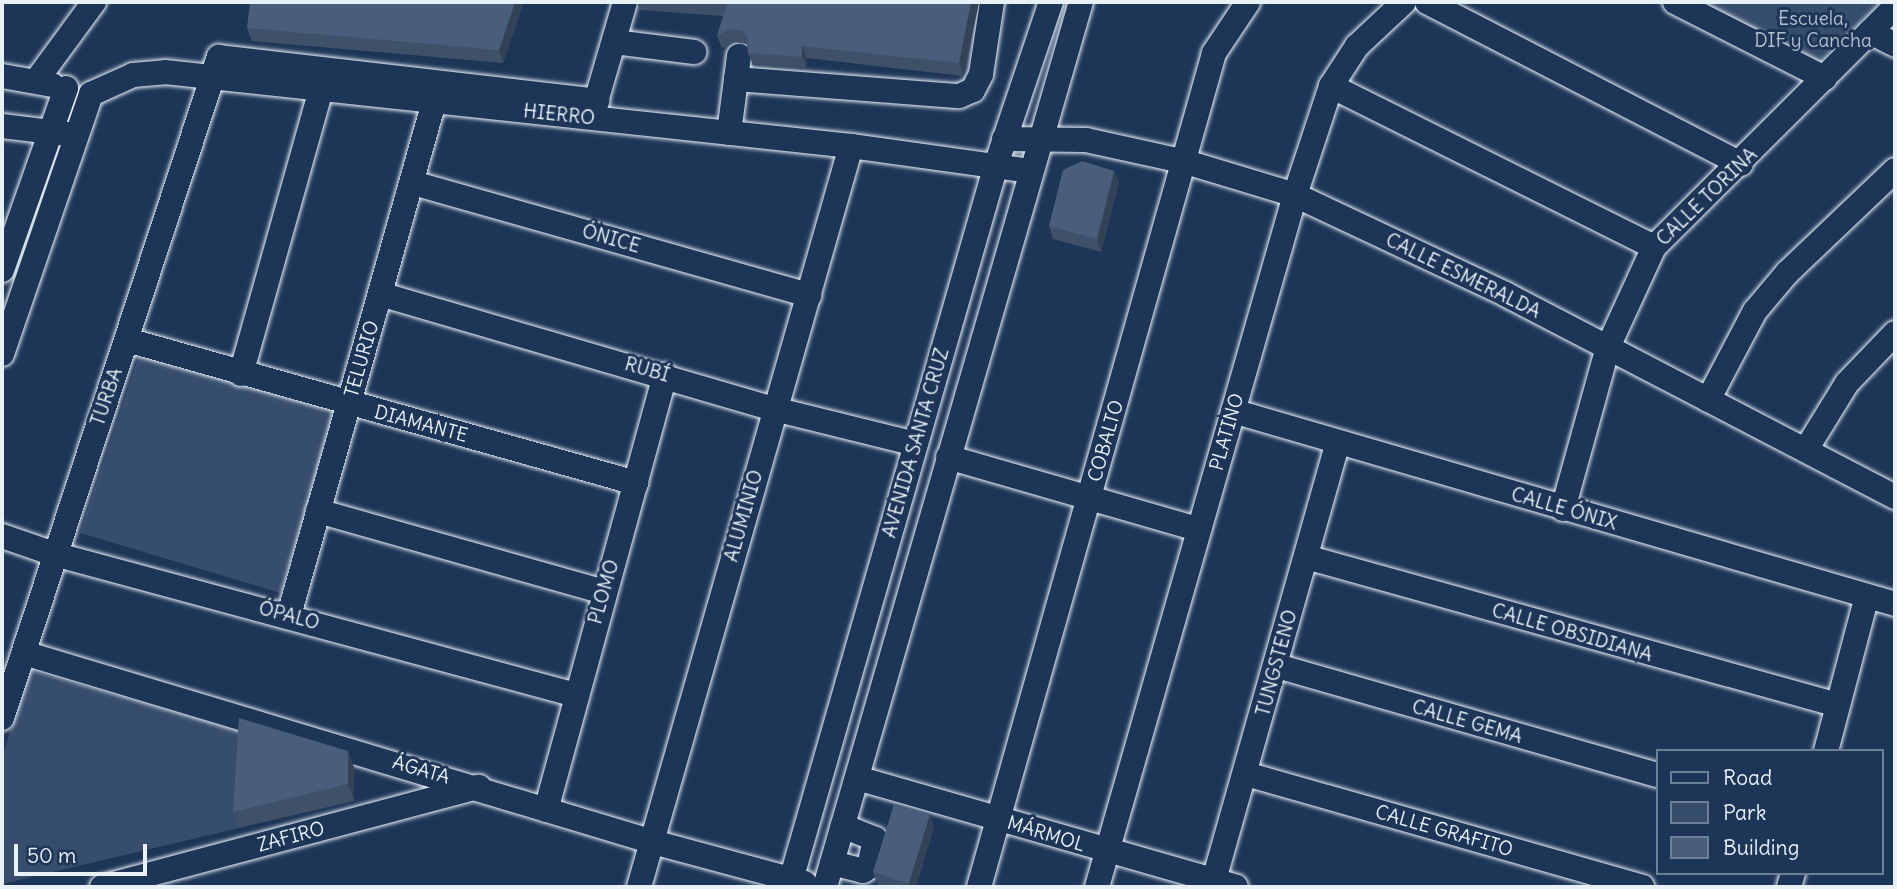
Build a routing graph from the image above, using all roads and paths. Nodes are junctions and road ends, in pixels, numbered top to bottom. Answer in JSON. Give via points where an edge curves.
{"nodes":[{"id":1,"x":94,"y":2,"type":"edge"},
{"id":2,"x":625,"y":2,"type":"edge"},
{"id":3,"x":992,"y":2,"type":"edge"},
{"id":4,"x":1071,"y":2,"type":"edge"},
{"id":5,"x":1081,"y":2,"type":"edge"},
{"id":6,"x":1248,"y":2,"type":"edge"},
{"id":7,"x":1404,"y":2,"type":"edge"},
{"id":8,"x":1427,"y":2,"type":"edge"},
{"id":9,"x":1675,"y":2,"type":"edge"},
{"id":10,"x":1895,"y":7,"type":"edge"},
{"id":11,"x":1047,"y":12,"type":"edge"},
{"id":12,"x":1870,"y":32,"type":"junction"},
{"id":13,"x":614,"y":41,"type":"junction"},
{"id":14,"x":1895,"y":46,"type":"edge"},
{"id":15,"x":694,"y":52,"type":"dead end"},
{"id":16,"x":216,"y":67,"type":"junction"},
{"id":17,"x":13,"y":75,"type":"edge"},
{"id":18,"x":1825,"y":78,"type":"junction"},
{"id":19,"x":1331,"y":86,"type":"junction"},
{"id":20,"x":65,"y":88,"type":"junction"},
{"id":21,"x":321,"y":89,"type":"junction"},
{"id":22,"x":90,"y":94,"type":"junction"},
{"id":23,"x":434,"y":102,"type":"junction"},
{"id":24,"x":594,"y":110,"type":"junction"},
{"id":25,"x":2,"y":126,"type":"edge"},
{"id":26,"x":63,"y":133,"type":"junction"},
{"id":27,"x":729,"y":133,"type":"junction"},
{"id":28,"x":1043,"y":138,"type":"junction"},
{"id":29,"x":1004,"y":139,"type":"junction"},
{"id":30,"x":851,"y":146,"type":"junction"},
{"id":31,"x":1186,"y":162,"type":"junction"},
{"id":32,"x":1741,"y":164,"type":"junction"},
{"id":33,"x":996,"y":165,"type":"junction"},
{"id":34,"x":1895,"y":170,"type":"edge"},
{"id":35,"x":1031,"y":171,"type":"junction"},
{"id":36,"x":413,"y":183,"type":"junction"},
{"id":37,"x":1294,"y":195,"type":"junction"},
{"id":38,"x":1654,"y":247,"type":"junction"},
{"id":39,"x":2,"y":270,"type":"edge"},
{"id":40,"x":380,"y":294,"type":"junction"},
{"id":41,"x":808,"y":295,"type":"junction"},
{"id":42,"x":1895,"y":333,"type":"edge"},
{"id":43,"x":127,"y":340,"type":"junction"},
{"id":44,"x":1608,"y":347,"type":"junction"},
{"id":45,"x":2,"y":354,"type":"edge"},
{"id":46,"x":1885,"y":358,"type":"edge"},
{"id":47,"x":241,"y":374,"type":"junction"},
{"id":48,"x":665,"y":375,"type":"junction"},
{"id":49,"x":1708,"y":400,"type":"junction"},
{"id":50,"x":349,"y":404,"type":"junction"},
{"id":51,"x":774,"y":409,"type":"junction"},
{"id":52,"x":1233,"y":411,"type":"junction"},
{"id":53,"x":915,"y":444,"type":"junction"},
{"id":54,"x":1337,"y":444,"type":"junction"},
{"id":55,"x":1807,"y":448,"type":"junction"},
{"id":56,"x":948,"y":457,"type":"junction"},
{"id":57,"x":636,"y":483,"type":"junction"},
{"id":58,"x":1090,"y":496,"type":"junction"},
{"id":59,"x":1895,"y":497,"type":"edge"},
{"id":60,"x":1563,"y":509,"type":"junction"},
{"id":61,"x":318,"y":511,"type":"junction"},
{"id":62,"x":1198,"y":529,"type":"junction"},
{"id":63,"x":2,"y":536,"type":"edge"},
{"id":64,"x":54,"y":554,"type":"junction"},
{"id":65,"x":1306,"y":557,"type":"junction"},
{"id":66,"x":604,"y":592,"type":"junction"},
{"id":67,"x":1867,"y":596,"type":"junction"},
{"id":68,"x":1895,"y":604,"type":"edge"},
{"id":69,"x":289,"y":615,"type":"junction"},
{"id":70,"x":24,"y":653,"type":"junction"},
{"id":71,"x":1277,"y":666,"type":"junction"},
{"id":72,"x":576,"y":695,"type":"junction"},
{"id":73,"x":1838,"y":705,"type":"junction"},
{"id":74,"x":2,"y":718,"type":"edge"},
{"id":75,"x":1827,"y":749,"type":"edge"},
{"id":76,"x":1246,"y":774,"type":"junction"},
{"id":77,"x":1656,"y":775,"type":"edge"},
{"id":78,"x":857,"y":778,"type":"junction"},
{"id":79,"x":479,"y":787,"type":"junction"},
{"id":80,"x":546,"y":810,"type":"junction"},
{"id":81,"x":999,"y":820,"type":"junction"},
{"id":82,"x":843,"y":826,"type":"junction"},
{"id":83,"x":653,"y":842,"type":"junction"},
{"id":84,"x":1107,"y":852,"type":"junction"},
{"id":85,"x":832,"y":863,"type":"junction"},
{"id":86,"x":168,"y":879,"type":"edge"},
{"id":87,"x":790,"y":883,"type":"edge"},
{"id":88,"x":1220,"y":885,"type":"edge"},
{"id":89,"x":102,"y":887,"type":"edge"},
{"id":90,"x":639,"y":887,"type":"edge"},
{"id":91,"x":817,"y":887,"type":"edge"},
{"id":92,"x":825,"y":887,"type":"edge"},
{"id":93,"x":979,"y":887,"type":"edge"},
{"id":94,"x":1097,"y":887,"type":"edge"},
{"id":95,"x":1642,"y":887,"type":"edge"}],
"edges":[{"from":1,"to":17,"type":"street"},
{"from":2,"to":13,"type":"street"},
{"from":3,"to":27,"type":"street","via":[[981,74],[973,90],[959,96],[738,67]]},
{"from":4,"to":11,"type":"street"},
{"from":5,"to":28,"type":"street","name":"AVENIDA SANTA CRUZ"},
{"from":6,"to":31,"type":"street","name":"COBALTO","via":[[1214,52]]},
{"from":7,"to":19,"type":"street","name":"PLATINO","via":[[1357,46]]},
{"from":8,"to":32,"type":"street"},
{"from":9,"to":18,"type":"street"},
{"from":10,"to":12,"type":"street","name":"CALLE TORINA"},
{"from":11,"to":29,"type":"street","name":"AVENIDA SANTA CRUZ"},
{"from":12,"to":14,"type":"street"},
{"from":12,"to":18,"type":"street","name":"CALLE TORINA"},
{"from":13,"to":15,"type":"street"},
{"from":13,"to":24,"type":"street"},
{"from":16,"to":21,"type":"street","name":"HIERRO"},
{"from":16,"to":22,"type":"street","name":"HIERRO","via":[[147,72]]},
{"from":16,"to":24,"type":"street"},
{"from":16,"to":43,"type":"street","name":"TURBA"},
{"from":17,"to":20,"type":"street"},
{"from":18,"to":32,"type":"street","name":"CALLE TORINA"},
{"from":19,"to":37,"type":"street","name":"PLATINO"},
{"from":19,"to":38,"type":"street"},
{"from":20,"to":22,"type":"street"},
{"from":20,"to":26,"type":"street"},
{"from":21,"to":23,"type":"street","name":"HIERRO"},
{"from":21,"to":47,"type":"street"},
{"from":22,"to":26,"type":"street"},
{"from":23,"to":24,"type":"street","name":"HIERRO"},
{"from":23,"to":36,"type":"street","name":"TELURIO"},
{"from":24,"to":27,"type":"street","name":"HIERRO"},
{"from":25,"to":26,"type":"street"},
{"from":26,"to":39,"type":"street"},
{"from":26,"to":45,"type":"street"},
{"from":27,"to":30,"type":"street","name":"HIERRO"},
{"from":28,"to":29,"type":"street","name":"CALLE ESMERALDA"},
{"from":28,"to":31,"type":"street","name":"CALLE ESMERALDA","via":[[1086,140]]},
{"from":28,"to":35,"type":"street","name":"AVENIDA SANTA CRUZ"},
{"from":29,"to":33,"type":"street","name":"AVENIDA SANTA CRUZ"},
{"from":30,"to":33,"type":"street","name":"HIERRO"},
{"from":30,"to":41,"type":"street","name":"ALUMINIO"},
{"from":31,"to":37,"type":"street","name":"CALLE ESMERALDA"},
{"from":31,"to":58,"type":"street","name":"COBALTO"},
{"from":32,"to":38,"type":"street","name":"CALLE TORINA"},
{"from":33,"to":35,"type":"street","name":"HIERRO"},
{"from":33,"to":53,"type":"street","name":"AVENIDA SANTA CRUZ"},
{"from":34,"to":49,"type":"street","via":[[1787,273],[1755,312]]},
{"from":35,"to":56,"type":"street","name":"AVENIDA SANTA CRUZ"},
{"from":36,"to":40,"type":"street","name":"TELURIO"},
{"from":36,"to":41,"type":"street","name":"ÓNICE"},
{"from":37,"to":44,"type":"street","name":"CALLE ESMERALDA"},
{"from":37,"to":52,"type":"street","name":"PLATINO"},
{"from":38,"to":44,"type":"street","name":"CALLE TORINA"},
{"from":40,"to":48,"type":"street","name":"RUBÍ"},
{"from":40,"to":50,"type":"street","name":"TELURIO"},
{"from":41,"to":51,"type":"street","name":"ALUMINIO"},
{"from":42,"to":46,"type":"street"},
{"from":43,"to":47,"type":"street","name":"DIAMANTE"},
{"from":43,"to":64,"type":"street","name":"TURBA"},
{"from":44,"to":49,"type":"street","name":"CALLE ESMERALDA"},
{"from":44,"to":60,"type":"street","name":"CALLE TORINA"},
{"from":46,"to":55,"type":"street","via":[[1847,383]]},
{"from":47,"to":50,"type":"street","name":"DIAMANTE"},
{"from":48,"to":51,"type":"street","name":"RUBÍ"},
{"from":48,"to":57,"type":"street","name":"PLOMO"},
{"from":49,"to":55,"type":"street","name":"CALLE ESMERALDA"},
{"from":50,"to":57,"type":"street","name":"DIAMANTE"},
{"from":50,"to":61,"type":"street","name":"TELURIO"},
{"from":51,"to":53,"type":"street","name":"RUBÍ"},
{"from":51,"to":83,"type":"street","name":"ALUMINIO"},
{"from":52,"to":54,"type":"street","name":"CALLE ÓNIX"},
{"from":52,"to":62,"type":"street","name":"PLATINO"},
{"from":53,"to":87,"type":"street","name":"AVENIDA SANTA CRUZ"},
{"from":54,"to":60,"type":"street","name":"CALLE ÓNIX"},
{"from":54,"to":65,"type":"street","name":"TUNGSTENO"},
{"from":55,"to":59,"type":"street","name":"CALLE ESMERALDA"},
{"from":56,"to":58,"type":"street"},
{"from":56,"to":78,"type":"street","name":"AVENIDA SANTA CRUZ"},
{"from":57,"to":66,"type":"street","name":"PLOMO"},
{"from":58,"to":62,"type":"street"},
{"from":58,"to":81,"type":"street","name":"COBALTO"},
{"from":60,"to":67,"type":"street","name":"CALLE ÓNIX"},
{"from":61,"to":66,"type":"street"},
{"from":61,"to":69,"type":"street","name":"TELURIO"},
{"from":62,"to":84,"type":"street","name":"PLATINO"},
{"from":63,"to":64,"type":"street","name":"ÓPALO"},
{"from":64,"to":69,"type":"street","name":"ÓPALO"},
{"from":64,"to":70,"type":"street","name":"TURBA"},
{"from":65,"to":71,"type":"street","name":"TUNGSTENO"},
{"from":65,"to":73,"type":"street","name":"CALLE OBSIDIANA"},
{"from":66,"to":72,"type":"street","name":"PLOMO"},
{"from":67,"to":68,"type":"street","name":"CALLE ÓNIX"},
{"from":67,"to":73,"type":"street"},
{"from":69,"to":72,"type":"street","name":"ÓPALO"},
{"from":70,"to":74,"type":"street","name":"TURBA"},
{"from":70,"to":79,"type":"street","name":"ÁGATA"},
{"from":71,"to":76,"type":"street","name":"TUNGSTENO"},
{"from":71,"to":77,"type":"street","name":"CALLE GEMA"},
{"from":72,"to":80,"type":"street","name":"PLOMO"},
{"from":73,"to":75,"type":"street"},
{"from":76,"to":88,"type":"street","name":"TUNGSTENO"},
{"from":76,"to":95,"type":"street","name":"CALLE GRAFITO"},
{"from":78,"to":81,"type":"street","name":"MÁRMOL"},
{"from":78,"to":82,"type":"street","name":"AVENIDA SANTA CRUZ"},
{"from":79,"to":80,"type":"street","name":"ÁGATA"},
{"from":79,"to":86,"type":"street","name":"ZAFIRO"},
{"from":80,"to":83,"type":"street","name":"ÁGATA"},
{"from":81,"to":84,"type":"street","name":"MÁRMOL"},
{"from":81,"to":93,"type":"street","name":"COBALTO"},
{"from":82,"to":85,"type":"street","name":"AVENIDA SANTA CRUZ"},
{"from":82,"to":85,"type":"street","via":[[875,839],[869,867],[863,872]]},
{"from":83,"to":87,"type":"street","name":"ÁGATA"},
{"from":83,"to":90,"type":"street","name":"ALUMINIO"},
{"from":84,"to":88,"type":"street","name":"MÁRMOL"},
{"from":84,"to":94,"type":"street","name":"PLATINO"},
{"from":85,"to":92,"type":"street","name":"AVENIDA SANTA CRUZ"},
{"from":86,"to":89,"type":"street","name":"ZAFIRO"},
{"from":87,"to":91,"type":"street","name":"ÁGATA"}]}
